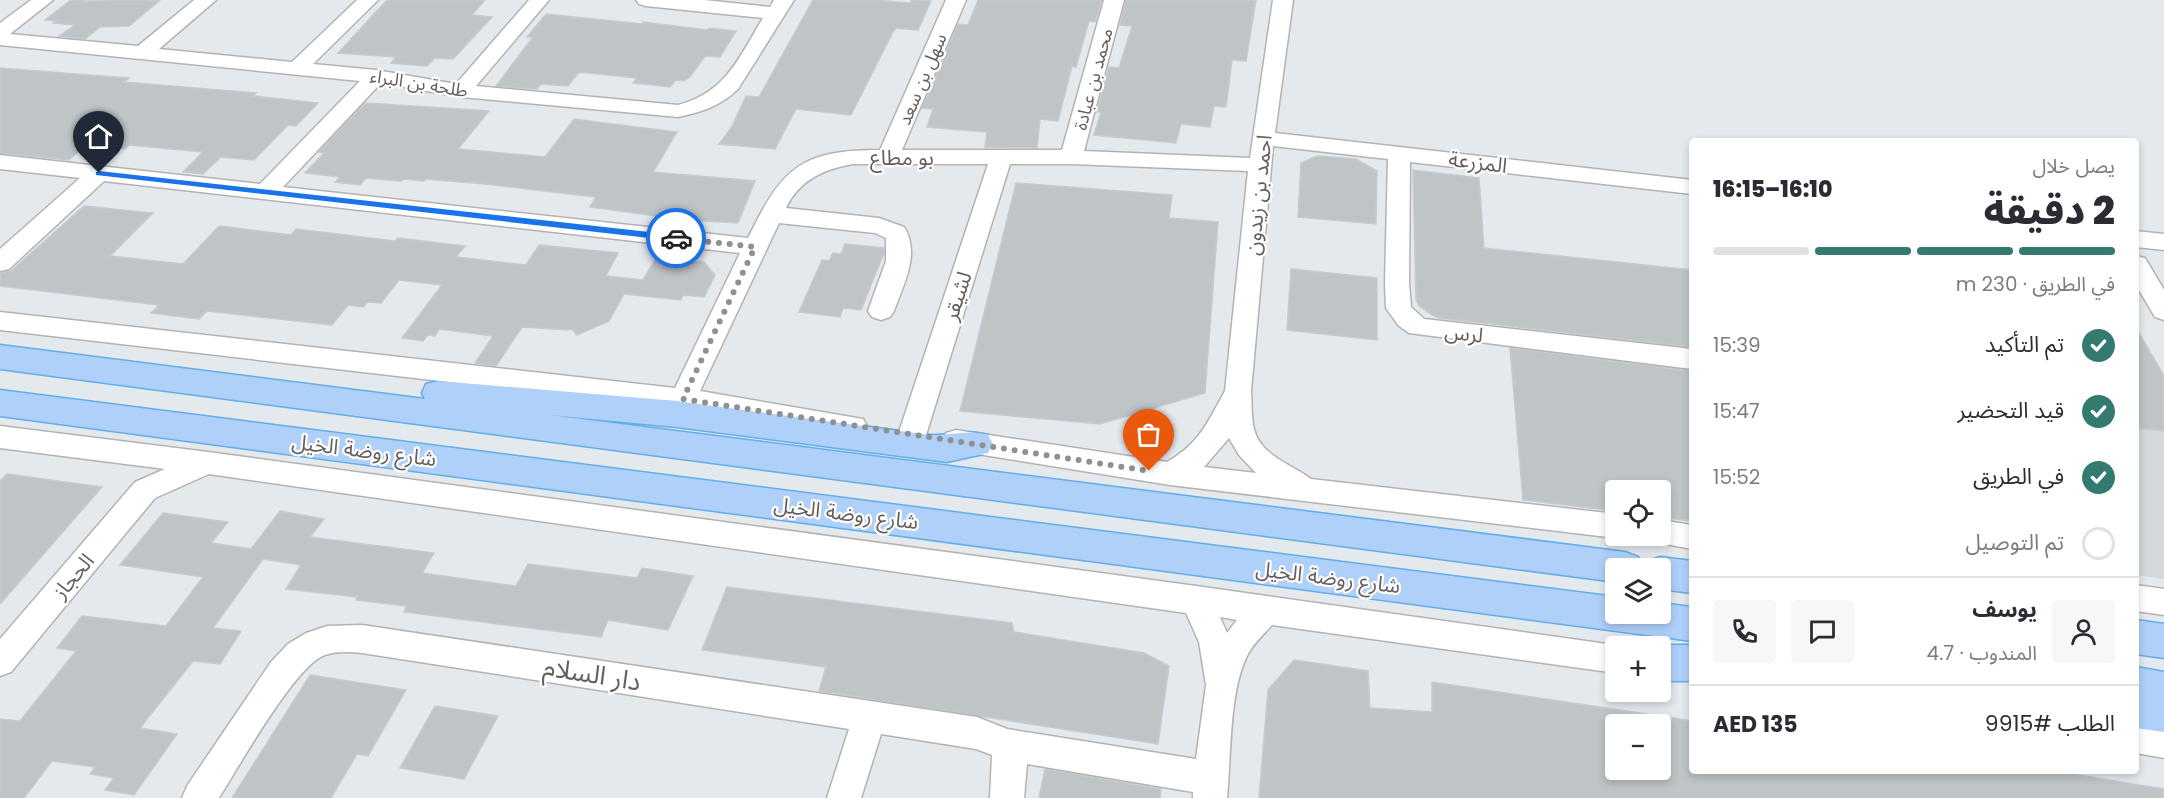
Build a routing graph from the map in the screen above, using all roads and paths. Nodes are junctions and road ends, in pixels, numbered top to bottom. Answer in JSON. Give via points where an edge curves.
{"nodes":[{"id":1,"x":43,"y":0,"type":"edge"},
{"id":2,"x":206,"y":0,"type":"edge"},
{"id":3,"x":368,"y":0,"type":"edge"},
{"id":4,"x":539,"y":0,"type":"edge"},
{"id":5,"x":646,"y":0,"type":"edge"},
{"id":6,"x":956,"y":0,"type":"edge"},
{"id":7,"x":1114,"y":0,"type":"edge"},
{"id":8,"x":1283,"y":0,"type":"edge"},
{"id":9,"x":780,"y":6,"type":"edge"},
{"id":10,"x":0,"y":32,"type":"edge"},
{"id":11,"x":0,"y":39,"type":"edge"},
{"id":12,"x":142,"y":53,"type":"junction"},
{"id":13,"x":297,"y":68,"type":"junction"},
{"id":14,"x":376,"y":76,"type":"junction"},
{"id":15,"x":461,"y":91,"type":"junction"},
{"id":16,"x":1263,"y":138,"type":"junction"},
{"id":17,"x":1399,"y":153,"type":"junction"},
{"id":18,"x":888,"y":157,"type":"junction"},
{"id":19,"x":1071,"y":157,"type":"junction"},
{"id":20,"x":1001,"y":158,"type":"junction"},
{"id":21,"x":0,"y":162,"type":"edge"},
{"id":22,"x":1261,"y":165,"type":"junction"},
{"id":23,"x":99,"y":173,"type":"junction"},
{"id":24,"x":1689,"y":188,"type":"edge"},
{"id":25,"x":266,"y":191,"type":"junction"},
{"id":26,"x":771,"y":214,"type":"junction"},
{"id":27,"x":2139,"y":239,"type":"edge"},
{"id":28,"x":2164,"y":242,"type":"edge"},
{"id":29,"x":755,"y":247,"type":"junction"},
{"id":30,"x":0,"y":262,"type":"edge"},
{"id":31,"x":2139,"y":269,"type":"edge"},
{"id":32,"x":881,"y":311,"type":"dead end"},
{"id":33,"x":2164,"y":311,"type":"edge"},
{"id":34,"x":0,"y":321,"type":"edge"},
{"id":35,"x":0,"y":357,"type":"edge"},
{"id":36,"x":1689,"y":359,"type":"edge"},
{"id":37,"x":1238,"y":391,"type":"junction"},
{"id":38,"x":683,"y":399,"type":"junction"},
{"id":39,"x":0,"y":403,"type":"edge"},
{"id":40,"x":363,"y":404,"type":"junction"},
{"id":41,"x":912,"y":435,"type":"junction"},
{"id":42,"x":0,"y":437,"type":"edge"},
{"id":43,"x":976,"y":444,"type":"junction"},
{"id":44,"x":144,"y":455,"type":"junction"},
{"id":45,"x":208,"y":463,"type":"junction"},
{"id":46,"x":1170,"y":474,"type":"junction"},
{"id":47,"x":145,"y":490,"type":"junction"},
{"id":48,"x":1306,"y":490,"type":"junction"},
{"id":49,"x":1605,"y":525,"type":"edge"},
{"id":50,"x":1671,"y":534,"type":"edge"},
{"id":51,"x":1689,"y":537,"type":"edge"},
{"id":52,"x":1605,"y":565,"type":"edge"},
{"id":53,"x":1671,"y":575,"type":"edge"},
{"id":54,"x":1689,"y":578,"type":"edge"},
{"id":55,"x":2139,"y":598,"type":"edge"},
{"id":56,"x":1196,"y":599,"type":"junction"},
{"id":57,"x":2164,"y":602,"type":"edge"},
{"id":58,"x":1268,"y":609,"type":"junction"},
{"id":59,"x":1689,"y":624,"type":"edge"},
{"id":60,"x":2139,"y":637,"type":"edge"},
{"id":61,"x":2164,"y":640,"type":"edge"},
{"id":62,"x":1605,"y":657,"type":"edge"},
{"id":63,"x":0,"y":662,"type":"edge"},
{"id":64,"x":1689,"y":663,"type":"edge"},
{"id":65,"x":1671,"y":664,"type":"edge"},
{"id":66,"x":1671,"y":666,"type":"edge"},
{"id":67,"x":1689,"y":669,"type":"edge"},
{"id":68,"x":2139,"y":686,"type":"edge"},
{"id":69,"x":1221,"y":690,"type":"junction"},
{"id":70,"x":2164,"y":690,"type":"edge"},
{"id":71,"x":2139,"y":709,"type":"edge"},
{"id":72,"x":2164,"y":713,"type":"edge"},
{"id":73,"x":869,"y":717,"type":"junction"},
{"id":74,"x":2139,"y":738,"type":"edge"},
{"id":75,"x":2164,"y":742,"type":"edge"},
{"id":76,"x":1007,"y":745,"type":"junction"},
{"id":77,"x":1211,"y":788,"type":"edge"},
{"id":78,"x":199,"y":798,"type":"edge"},
{"id":79,"x":844,"y":798,"type":"edge"},
{"id":80,"x":1007,"y":798,"type":"edge"}],
"edges":[{"from":1,"to":10,"type":"street"},
{"from":2,"to":12,"type":"street"},
{"from":3,"to":13,"type":"street"},
{"from":4,"to":15,"type":"street"},
{"from":5,"to":9,"type":"street"},
{"from":6,"to":18,"type":"street","name":"سهل بن سعد"},
{"from":7,"to":19,"type":"street","name":"محمد بن عبادة"},
{"from":8,"to":16,"type":"street","name":"احمد بن زيدون"},
{"from":9,"to":15,"type":"street","name":"طلحة بن البراء","via":[[731,85],[721,95],[694,107],[678,111]]},
{"from":11,"to":12,"type":"street","name":"طلحة بن البراء"},
{"from":12,"to":13,"type":"street","name":"طلحة بن البراء"},
{"from":13,"to":14,"type":"street","name":"طلحة بن البراء"},
{"from":14,"to":15,"type":"street","name":"طلحة بن البراء"},
{"from":14,"to":25,"type":"street"},
{"from":16,"to":17,"type":"street","name":"المزرعة"},
{"from":16,"to":22,"type":"street","name":"احمد بن زيدون"},
{"from":17,"to":24,"type":"street","name":"المزرعة"},
{"from":17,"to":36,"type":"street","name":"لرس","via":[[1399,308],[1418,327]]},
{"from":18,"to":20,"type":"street","name":"بو مطاع"},
{"from":18,"to":26,"type":"street","name":"بو مطاع","via":[[853,157],[809,168],[791,181]]},
{"from":19,"to":20,"type":"street","name":"بو مطاع"},
{"from":19,"to":22,"type":"street","name":"بو مطاع"},
{"from":20,"to":41,"type":"street","name":"لشيقر"},
{"from":21,"to":23,"type":"street"},
{"from":22,"to":37,"type":"street","name":"احمد بن زيدون"},
{"from":23,"to":25,"type":"street"},
{"from":23,"to":30,"type":"street"},
{"from":25,"to":29,"type":"street"},
{"from":26,"to":29,"type":"street","name":"بو مطاع"},
{"from":26,"to":32,"type":"street","via":[[879,226],[896,233],[900,255]]},
{"from":27,"to":28,"type":"street"},
{"from":29,"to":38,"type":"street","name":"بو مطاع"},
{"from":31,"to":33,"type":"street"},
{"from":34,"to":38,"type":"street"},
{"from":35,"to":40,"type":"main road"},
{"from":37,"to":46,"type":"street","name":"احمد بن زيدون","via":[[1209,447]]},
{"from":37,"to":48,"type":"street","name":"احمد بن زيدون","via":[[1240,429],[1248,447]]},
{"from":38,"to":41,"type":"street"},
{"from":39,"to":59,"type":"main road","name":"شارع روضة الخيل"},
{"from":40,"to":43,"type":"main road","via":[[410,395],[462,394],[677,414],[930,448]]},
{"from":40,"to":52,"type":"main road"},
{"from":41,"to":43,"type":"street"},
{"from":42,"to":44,"type":"street","name":"شارع روضة الخيل"},
{"from":43,"to":46,"type":"street"},
{"from":44,"to":45,"type":"street","name":"شارع روضة الخيل"},
{"from":44,"to":47,"type":"street"},
{"from":45,"to":47,"type":"street","name":"الحجاز"},
{"from":45,"to":56,"type":"street","name":"شارع روضة الخيل"},
{"from":46,"to":48,"type":"street"},
{"from":47,"to":63,"type":"street","name":"الحجاز"},
{"from":48,"to":49,"type":"street"},
{"from":50,"to":51,"type":"street"},
{"from":53,"to":54,"type":"main road"},
{"from":55,"to":57,"type":"street"},
{"from":56,"to":58,"type":"street","name":"شارع روضة الخيل"},
{"from":56,"to":69,"type":"street","via":[[1215,642]]},
{"from":58,"to":62,"type":"street","name":"شارع روضة الخيل"},
{"from":58,"to":69,"type":"street","via":[[1237,645]]},
{"from":60,"to":61,"type":"main road"},
{"from":64,"to":65,"type":"main road"},
{"from":66,"to":67,"type":"street"},
{"from":68,"to":70,"type":"main road"},
{"from":69,"to":77,"type":"street"},
{"from":71,"to":72,"type":"main road"},
{"from":73,"to":76,"type":"street","name":"دار السلام","via":[[977,733]]},
{"from":73,"to":78,"type":"street","name":"دار السلام","via":[[335,637],[297,654]]},
{"from":73,"to":79,"type":"street"},
{"from":74,"to":75,"type":"street"},
{"from":76,"to":77,"type":"street","name":"دار السلام"},
{"from":76,"to":80,"type":"street"}]}
